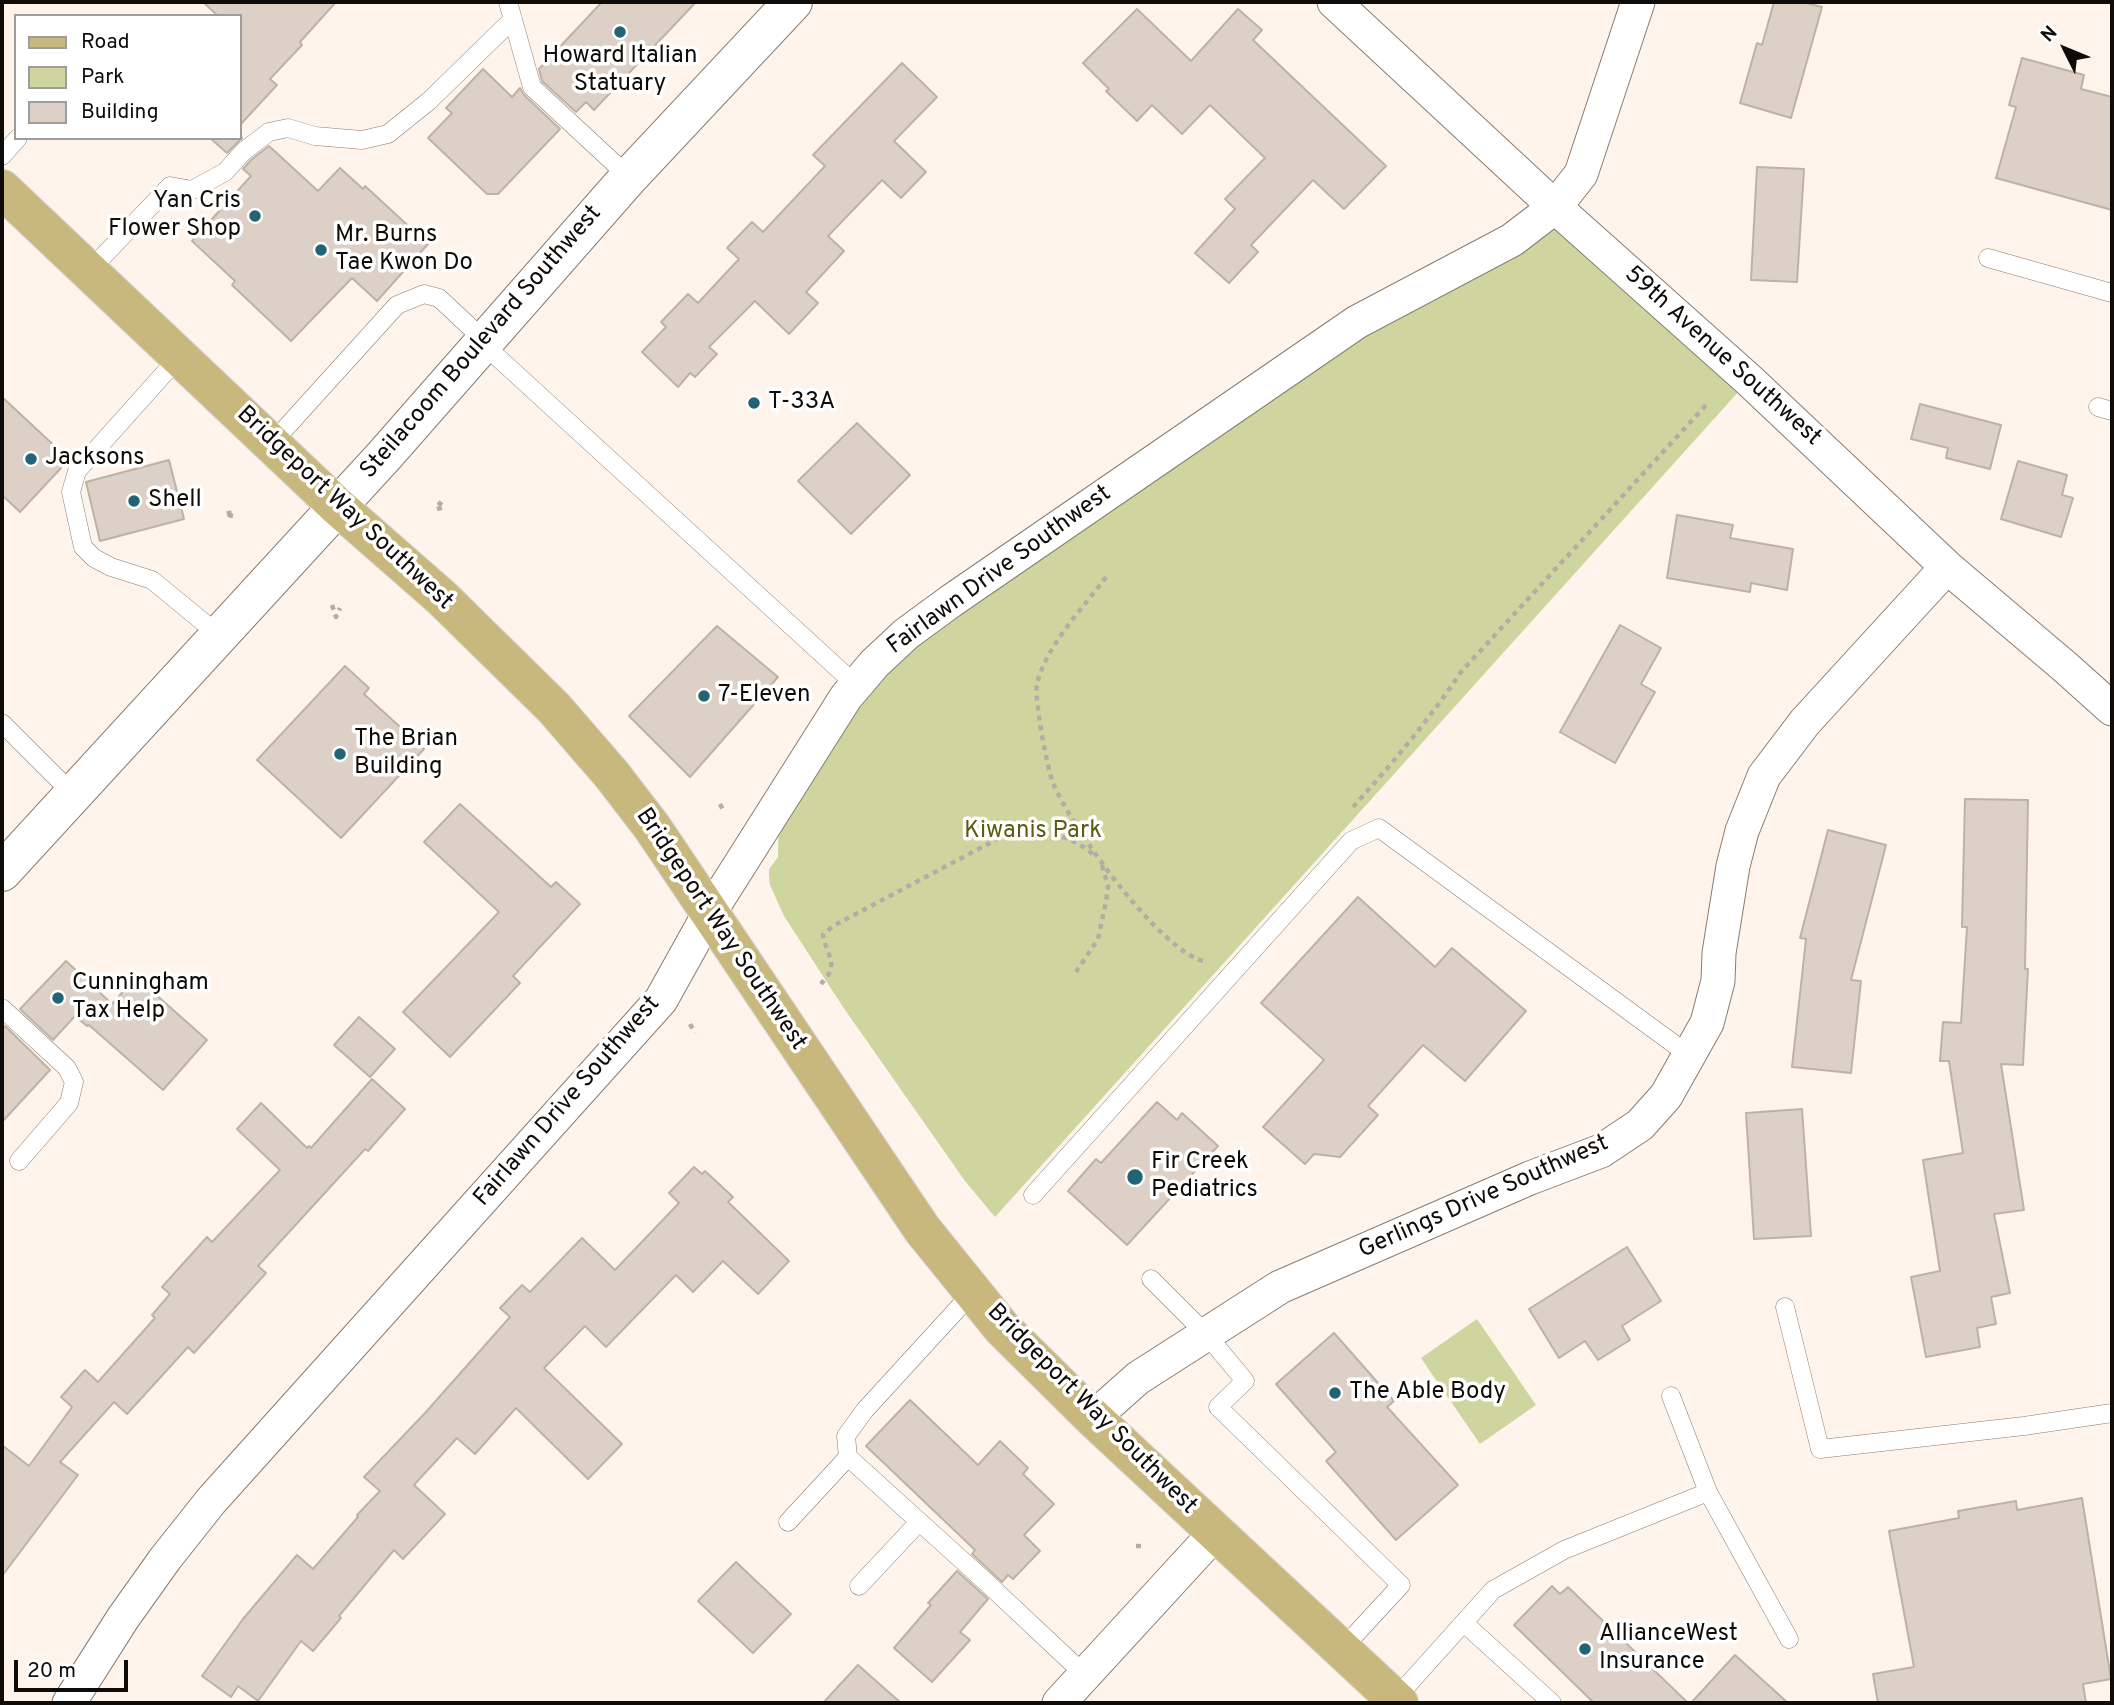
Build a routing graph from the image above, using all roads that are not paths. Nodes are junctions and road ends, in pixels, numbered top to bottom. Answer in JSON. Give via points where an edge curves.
{"nodes":[{"id":1,"x":1334,"y":2,"type":"edge"},
{"id":2,"x":1638,"y":2,"type":"edge"},
{"id":3,"x":782,"y":6,"type":"edge"},
{"id":4,"x":511,"y":10,"type":"edge"},
{"id":5,"x":16,"y":140,"type":"edge"},
{"id":6,"x":2,"y":156,"type":"edge"},
{"id":7,"x":629,"y":177,"type":"junction"},
{"id":8,"x":2,"y":189,"type":"edge"},
{"id":9,"x":1555,"y":207,"type":"junction"},
{"id":10,"x":1988,"y":258,"type":"dead end"},
{"id":11,"x":89,"y":271,"type":"junction"},
{"id":12,"x":2112,"y":293,"type":"edge"},
{"id":13,"x":483,"y":341,"type":"junction"},
{"id":14,"x":179,"y":357,"type":"junction"},
{"id":15,"x":272,"y":443,"type":"junction"},
{"id":16,"x":337,"y":506,"type":"junction"},
{"id":17,"x":1947,"y":567,"type":"junction"},
{"id":18,"x":219,"y":635,"type":"junction"},
{"id":19,"x":856,"y":685,"type":"junction"},
{"id":20,"x":2112,"y":709,"type":"edge"},
{"id":21,"x":2,"y":723,"type":"edge"},
{"id":22,"x":73,"y":793,"type":"junction"},
{"id":23,"x":2,"y":872,"type":"edge"},
{"id":24,"x":710,"y":912,"type":"junction"},
{"id":25,"x":2,"y":1009,"type":"edge"},
{"id":26,"x":1689,"y":1055,"type":"junction"},
{"id":27,"x":19,"y":1161,"type":"dead end"},
{"id":28,"x":1033,"y":1195,"type":"dead end"},
{"id":29,"x":1151,"y":1279,"type":"dead end"},
{"id":30,"x":973,"y":1292,"type":"junction"},
{"id":31,"x":1785,"y":1307,"type":"dead end"},
{"id":32,"x":1206,"y":1334,"type":"junction"},
{"id":33,"x":1671,"y":1396,"type":"dead end"},
{"id":34,"x":2112,"y":1413,"type":"edge"},
{"id":35,"x":1093,"y":1418,"type":"junction"},
{"id":36,"x":848,"y":1457,"type":"junction"},
{"id":37,"x":1708,"y":1492,"type":"junction"},
{"id":38,"x":788,"y":1522,"type":"dead end"},
{"id":39,"x":919,"y":1522,"type":"junction"},
{"id":40,"x":1216,"y":1532,"type":"junction"},
{"id":41,"x":859,"y":1586,"type":"dead end"},
{"id":42,"x":1464,"y":1623,"type":"junction"},
{"id":43,"x":1789,"y":1639,"type":"dead end"},
{"id":44,"x":1341,"y":1650,"type":"junction"},
{"id":45,"x":1071,"y":1694,"type":"edge"},
{"id":46,"x":1397,"y":1701,"type":"edge"},
{"id":47,"x":69,"y":1703,"type":"edge"},
{"id":48,"x":1552,"y":1703,"type":"edge"}],
"edges":[{"from":1,"to":9,"type":"street","name":"59th Avenue Southwest"},
{"from":2,"to":9,"type":"street","name":"Fairlawn Drive Southwest","via":[[1581,173]]},
{"from":3,"to":7,"type":"main road","name":"Steilacoom Boulevard Southwest"},
{"from":4,"to":7,"type":"lane","via":[[532,87]]},
{"from":4,"to":11,"type":"lane","via":[[429,101],[387,134],[362,140],[315,136],[288,128],[269,132],[225,172],[192,190],[170,186]]},
{"from":5,"to":6,"type":"lane"},
{"from":7,"to":13,"type":"main road","name":"Steilacoom Boulevard Southwest"},
{"from":8,"to":11,"type":"main road","name":"Bridgeport Way Southwest"},
{"from":9,"to":17,"type":"street","name":"59th Avenue Southwest","via":[[1749,380]]},
{"from":9,"to":19,"type":"street","name":"Fairlawn Drive Southwest","via":[[1511,240],[1357,322],[1264,385],[906,634]]},
{"from":10,"to":12,"type":"lane"},
{"from":11,"to":14,"type":"main road","name":"Bridgeport Way Southwest"},
{"from":13,"to":15,"type":"lane","via":[[439,298],[424,293],[397,305]]},
{"from":13,"to":16,"type":"main road","name":"Steilacoom Boulevard Southwest"},
{"from":13,"to":19,"type":"lane"},
{"from":14,"to":15,"type":"main road","name":"Bridgeport Way Southwest"},
{"from":14,"to":18,"type":"lane","via":[[77,471],[71,492],[83,548],[111,567],[152,580]]},
{"from":15,"to":16,"type":"main road","name":"Bridgeport Way Southwest"},
{"from":16,"to":18,"type":"main road","name":"Steilacoom Boulevard Southwest"},
{"from":16,"to":24,"type":"main road","name":"Bridgeport Way Southwest","via":[[442,598],[554,708],[652,827]]},
{"from":17,"to":20,"type":"street","name":"59th Avenue Southwest"},
{"from":17,"to":26,"type":"street","name":"Gerlings Drive Southwest","via":[[1805,722],[1764,776],[1733,866],[1718,981],[1707,1023]]},
{"from":18,"to":22,"type":"main road","name":"Steilacoom Boulevard Southwest"},
{"from":19,"to":24,"type":"street","name":"Fairlawn Drive Southwest"},
{"from":21,"to":22,"type":"lane"},
{"from":22,"to":23,"type":"main road","name":"Steilacoom Boulevard Southwest"},
{"from":24,"to":30,"type":"main road","name":"Bridgeport Way Southwest","via":[[922,1229]]},
{"from":24,"to":47,"type":"street","name":"Fairlawn Drive Southwest","via":[[661,1000],[211,1501],[123,1618]]},
{"from":25,"to":27,"type":"lane","via":[[67,1068],[74,1082],[69,1103]]},
{"from":26,"to":28,"type":"lane","via":[[1379,828],[1351,841]]},
{"from":26,"to":32,"type":"street","name":"Gerlings Drive Southwest","via":[[1666,1096],[1640,1125],[1601,1151],[1280,1287]]},
{"from":29,"to":32,"type":"lane"},
{"from":30,"to":35,"type":"main road","name":"Bridgeport Way Southwest","via":[[1002,1328]]},
{"from":30,"to":36,"type":"lane","via":[[864,1410],[846,1436]]},
{"from":31,"to":34,"type":"lane","via":[[1820,1449]]},
{"from":32,"to":35,"type":"street","name":"Gerlings Drive Southwest","via":[[1138,1378]]},
{"from":32,"to":44,"type":"lane","via":[[1245,1381],[1218,1407],[1401,1585]]},
{"from":33,"to":37,"type":"lane"},
{"from":35,"to":40,"type":"main road","name":"Bridgeport Way Southwest"},
{"from":36,"to":38,"type":"lane"},
{"from":36,"to":39,"type":"lane"},
{"from":37,"to":42,"type":"lane","via":[[1564,1550],[1493,1590]]},
{"from":37,"to":43,"type":"lane"},
{"from":39,"to":41,"type":"lane"},
{"from":39,"to":45,"type":"lane"},
{"from":40,"to":44,"type":"main road","name":"Bridgeport Way Southwest"},
{"from":40,"to":45,"type":"street"},
{"from":42,"to":46,"type":"lane"},
{"from":42,"to":48,"type":"lane"},
{"from":44,"to":46,"type":"main road","name":"Bridgeport Way Southwest"}]}
